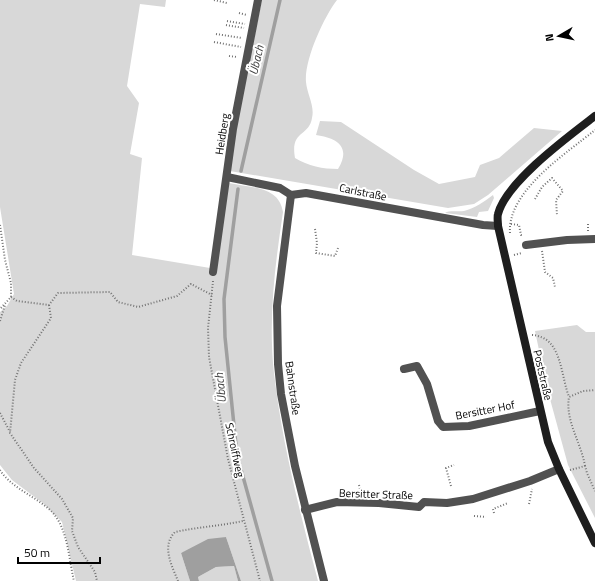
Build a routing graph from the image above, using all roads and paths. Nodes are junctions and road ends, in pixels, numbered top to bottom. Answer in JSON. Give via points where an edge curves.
{"nodes":[{"id":1,"x":214,"y":0,"type":"edge"},
{"id":2,"x":258,"y":0,"type":"edge"},
{"id":3,"x":227,"y":3,"type":"dead end"},
{"id":4,"x":227,"y":21,"type":"dead end"},
{"id":5,"x":226,"y":25,"type":"dead end"},
{"id":6,"x":252,"y":28,"type":"junction"},
{"id":7,"x":216,"y":34,"type":"dead end"},
{"id":8,"x":250,"y":39,"type":"junction"},
{"id":9,"x":214,"y":42,"type":"dead end"},
{"id":10,"x":248,"y":48,"type":"junction"},
{"id":11,"x":595,"y":116,"type":"edge"},
{"id":12,"x":595,"y":130,"type":"edge"},
{"id":13,"x":227,"y":177,"type":"junction"},
{"id":14,"x":291,"y":195,"type":"junction"},
{"id":15,"x":535,"y":198,"type":"dead end"},
{"id":16,"x":557,"y":215,"type":"dead end"},
{"id":17,"x":511,"y":224,"type":"junction"},
{"id":18,"x":0,"y":226,"type":"edge"},
{"id":19,"x":498,"y":226,"type":"junction"},
{"id":20,"x":315,"y":230,"type":"dead end"},
{"id":21,"x":511,"y":237,"type":"dead end"},
{"id":22,"x":595,"y":239,"type":"edge"},
{"id":23,"x":542,"y":243,"type":"junction"},
{"id":24,"x":526,"y":245,"type":"joint"},
{"id":25,"x":338,"y":248,"type":"dead end"},
{"id":26,"x":513,"y":250,"type":"dead end"},
{"id":27,"x":515,"y":262,"type":"dead end"},
{"id":28,"x":214,"y":272,"type":"joint"},
{"id":29,"x":555,"y":287,"type":"dead end"},
{"id":30,"x":212,"y":295,"type":"junction"},
{"id":31,"x":11,"y":297,"type":"junction"},
{"id":32,"x":6,"y":303,"type":"junction"},
{"id":33,"x":49,"y":305,"type":"junction"},
{"id":34,"x":0,"y":309,"type":"edge"},
{"id":35,"x":0,"y":321,"type":"edge"},
{"id":36,"x":533,"y":342,"type":"dead end"},
{"id":37,"x":404,"y":369,"type":"dead end"},
{"id":38,"x":595,"y":390,"type":"edge"},
{"id":39,"x":569,"y":397,"type":"junction"},
{"id":40,"x":540,"y":411,"type":"junction"},
{"id":41,"x":0,"y":413,"type":"edge"},
{"id":42,"x":10,"y":433,"type":"junction"},
{"id":43,"x":454,"y":465,"type":"dead end"},
{"id":44,"x":586,"y":466,"type":"junction"},
{"id":45,"x":563,"y":467,"type":"junction"},
{"id":46,"x":0,"y":470,"type":"edge"},
{"id":47,"x":530,"y":481,"type":"junction"},
{"id":48,"x":451,"y":486,"type":"dead end"},
{"id":49,"x":595,"y":491,"type":"edge"},
{"id":50,"x":508,"y":503,"type":"dead end"},
{"id":51,"x":529,"y":504,"type":"dead end"},
{"id":52,"x":305,"y":510,"type":"junction"},
{"id":53,"x":494,"y":513,"type":"dead end"},
{"id":54,"x":474,"y":516,"type":"dead end"},
{"id":55,"x":486,"y":517,"type":"dead end"},
{"id":56,"x":243,"y":521,"type":"junction"},
{"id":57,"x":595,"y":543,"type":"edge"},
{"id":58,"x":74,"y":581,"type":"edge"},
{"id":59,"x":97,"y":581,"type":"edge"},
{"id":60,"x":178,"y":581,"type":"edge"},
{"id":61,"x":260,"y":581,"type":"edge"},
{"id":62,"x":324,"y":581,"type":"edge"}],
"edges":[{"from":1,"to":3,"type":"path"},
{"from":2,"to":6,"type":"street","name":"Heidberg"},
{"from":4,"to":6,"type":"path"},
{"from":5,"to":6,"type":"path"},
{"from":6,"to":8,"type":"street","name":"Heidberg"},
{"from":7,"to":8,"type":"path"},
{"from":8,"to":10,"type":"street","name":"Heidberg"},
{"from":9,"to":10,"type":"path"},
{"from":10,"to":13,"type":"street","name":"Heidberg"},
{"from":11,"to":19,"type":"main road","name":"Poststraße","via":[[532,168],[512,190],[498,214]]},
{"from":12,"to":17,"type":"path","via":[[526,190],[517,204]]},
{"from":13,"to":14,"type":"street","name":"Carlstraße","via":[[280,188]]},
{"from":13,"to":28,"type":"street","name":"Heidberg"},
{"from":14,"to":19,"type":"street","name":"Carlstraße","via":[[306,193]]},
{"from":14,"to":52,"type":"street","name":"Bahnstraße","via":[[279,284],[276,340],[281,394]]},
{"from":15,"to":16,"type":"path","via":[[552,178],[563,191],[556,200]]},
{"from":17,"to":21,"type":"path"},
{"from":17,"to":24,"type":"path","via":[[519,225]]},
{"from":18,"to":31,"type":"path","via":[[11,283]]},
{"from":19,"to":40,"type":"main road","name":"Poststraße"},
{"from":20,"to":25,"type":"path","via":[[316,253],[336,256]]},
{"from":22,"to":23,"type":"street"},
{"from":23,"to":24,"type":"street"},
{"from":23,"to":29,"type":"path","via":[[545,272],[553,278]]},
{"from":26,"to":27,"type":"path"},
{"from":28,"to":30,"type":"path","name":"Schroiffweg"},
{"from":30,"to":33,"type":"path","via":[[191,284],[177,296],[138,307],[118,302],[110,292],[58,293]]},
{"from":30,"to":56,"type":"path","name":"Schroiffweg","via":[[208,328],[209,357],[228,459]]},
{"from":31,"to":32,"type":"path"},
{"from":31,"to":33,"type":"path","via":[[17,301]]},
{"from":32,"to":34,"type":"path"},
{"from":32,"to":35,"type":"path"},
{"from":33,"to":42,"type":"path","via":[[51,318],[21,363],[15,380]]},
{"from":36,"to":39,"type":"path","via":[[532,335],[542,336],[553,345]]},
{"from":37,"to":40,"type":"street","name":"Bersitter Hof","via":[[417,366],[427,384],[442,427],[469,426]]},
{"from":38,"to":39,"type":"path","via":[[583,391]]},
{"from":39,"to":44,"type":"path","via":[[567,408]]},
{"from":40,"to":45,"type":"main road","name":"Poststraße","via":[[548,442]]},
{"from":41,"to":42,"type":"path"},
{"from":42,"to":59,"type":"path","via":[[34,468],[62,499],[73,518],[72,530],[78,547],[95,572]]},
{"from":43,"to":48,"type":"path","via":[[446,468]]},
{"from":44,"to":45,"type":"path","via":[[569,471]]},
{"from":44,"to":49,"type":"path","via":[[586,473]]},
{"from":45,"to":47,"type":"street","name":"Bersitter Straße"},
{"from":45,"to":57,"type":"main road","name":"Poststraße"},
{"from":46,"to":58,"type":"path","via":[[52,513],[59,522]]},
{"from":47,"to":51,"type":"path","via":[[533,492]]},
{"from":47,"to":52,"type":"street","name":"Bersitter Straße","via":[[473,499],[447,503],[424,502],[419,507],[337,502]]},
{"from":50,"to":53,"type":"path","via":[[493,509]]},
{"from":52,"to":62,"type":"street","name":"Bahnstraße"},
{"from":54,"to":55,"type":"path"},
{"from":56,"to":60,"type":"path","via":[[175,532],[168,544],[170,562]]},
{"from":56,"to":61,"type":"path","name":"Schroiffweg"}]}
